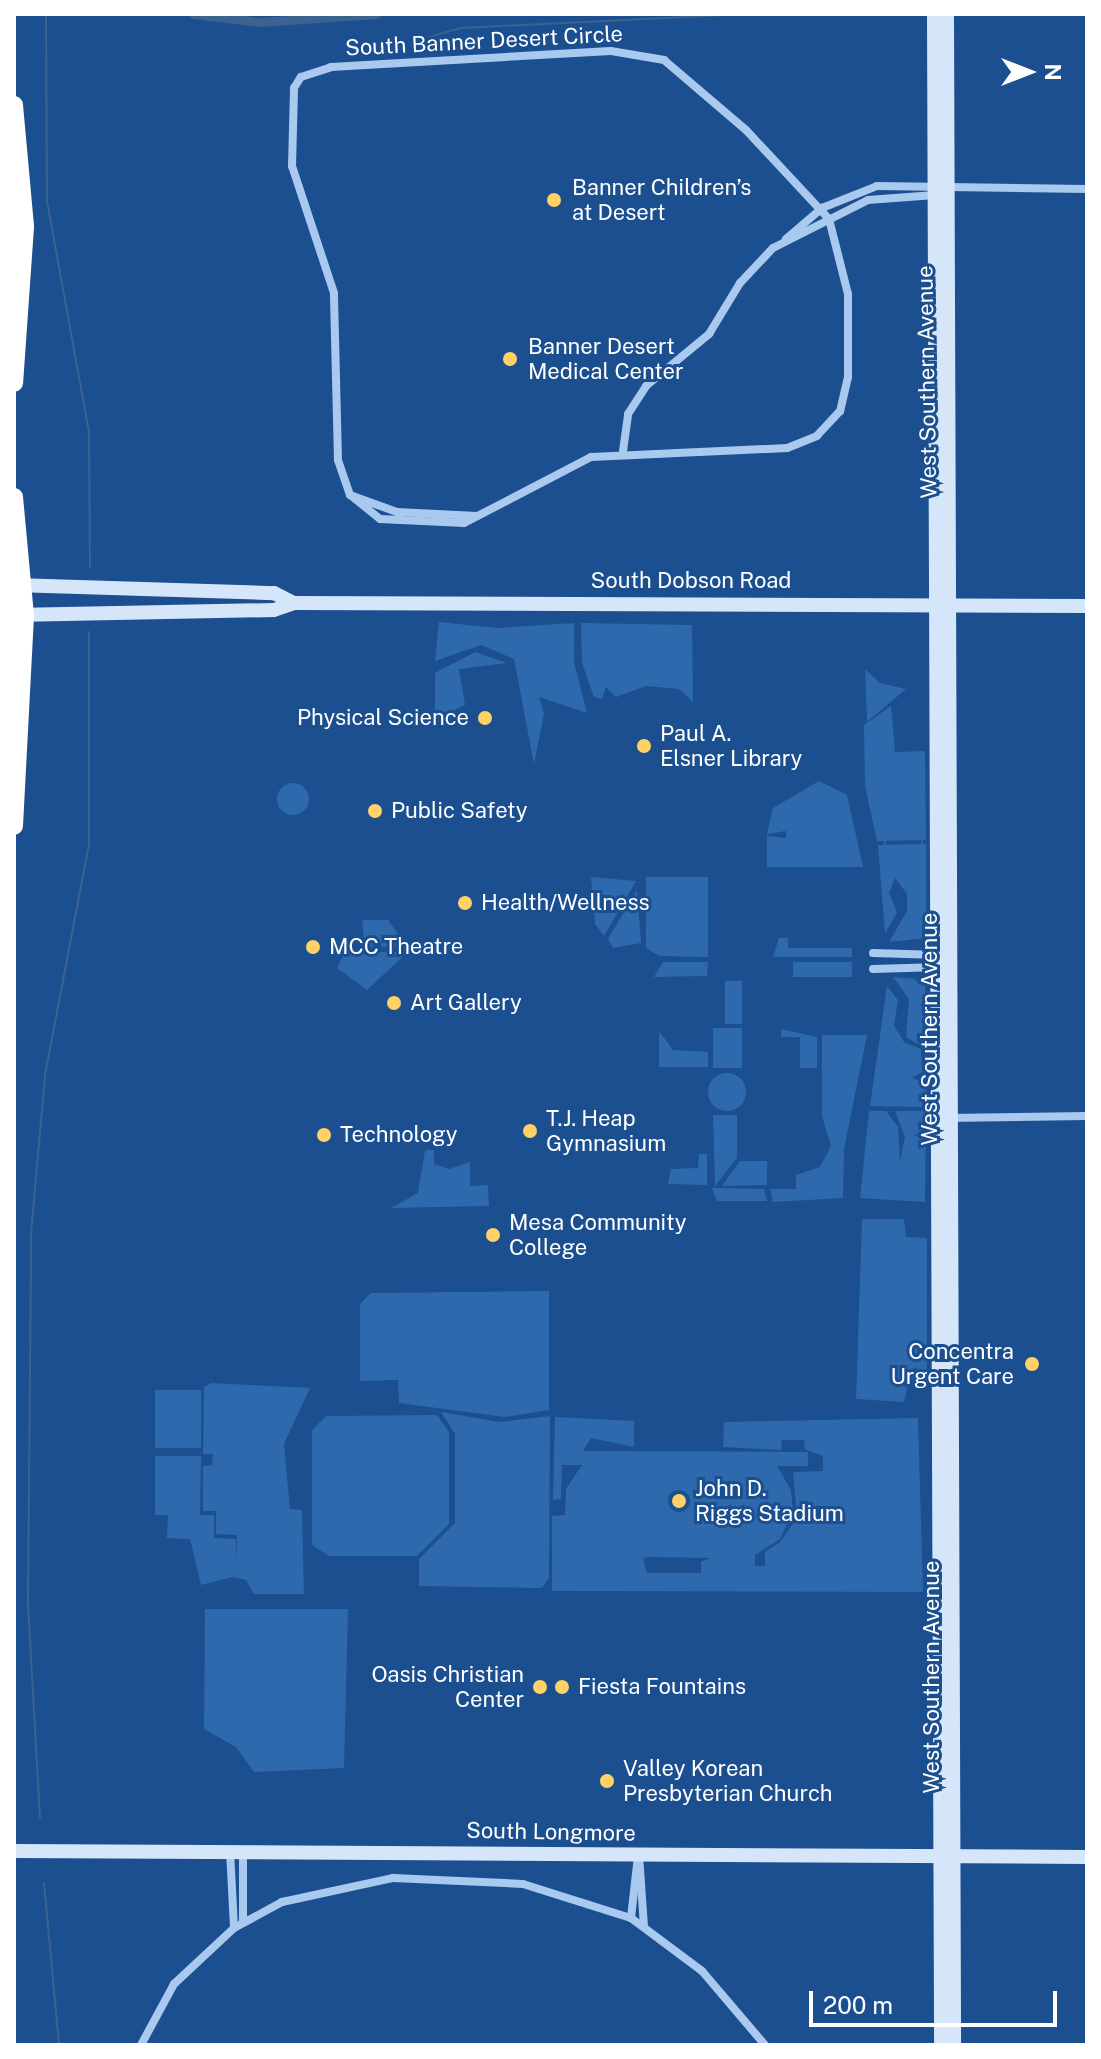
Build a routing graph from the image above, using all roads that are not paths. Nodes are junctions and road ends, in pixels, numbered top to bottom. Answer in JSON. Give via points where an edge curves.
{"nodes":[{"id":1,"x":934,"y":14,"type":"edge"},
{"id":2,"x":947,"y":14,"type":"edge"},
{"id":3,"x":14,"y":105,"type":"edge"},
{"id":4,"x":1087,"y":189,"type":"edge"},
{"id":5,"x":938,"y":191,"type":"junction"},
{"id":6,"x":822,"y":208,"type":"junction"},
{"id":7,"x":829,"y":219,"type":"junction"},
{"id":8,"x":786,"y":239,"type":"junction"},
{"id":9,"x":941,"y":331,"type":"junction"},
{"id":10,"x":933,"y":378,"type":"junction"},
{"id":11,"x":14,"y":383,"type":"edge"},
{"id":12,"x":950,"y":442,"type":"junction"},
{"id":13,"x":623,"y":451,"type":"junction"},
{"id":14,"x":14,"y":497,"type":"edge"},
{"id":15,"x":19,"y":585,"type":"edge"},
{"id":16,"x":294,"y":603,"type":"junction"},
{"id":17,"x":935,"y":605,"type":"junction"},
{"id":18,"x":952,"y":605,"type":"junction"},
{"id":19,"x":1087,"y":606,"type":"edge"},
{"id":20,"x":20,"y":615,"type":"edge"},
{"id":21,"x":937,"y":772,"type":"junction"},
{"id":22,"x":14,"y":826,"type":"edge"},
{"id":23,"x":952,"y":844,"type":"junction"},
{"id":24,"x":873,"y":953,"type":"dead end"},
{"id":25,"x":943,"y":961,"type":"junction"},
{"id":26,"x":873,"y":969,"type":"dead end"},
{"id":27,"x":1087,"y":1116,"type":"edge"},
{"id":28,"x":945,"y":1118,"type":"junction"},
{"id":29,"x":939,"y":1623,"type":"junction"},
{"id":30,"x":954,"y":1713,"type":"junction"},
{"id":31,"x":14,"y":1851,"type":"edge"},
{"id":32,"x":237,"y":1851,"type":"junction"},
{"id":33,"x":639,"y":1855,"type":"junction"},
{"id":34,"x":1087,"y":1857,"type":"edge"},
{"id":35,"x":947,"y":1859,"type":"junction"},
{"id":36,"x":631,"y":1918,"type":"junction"},
{"id":37,"x":243,"y":1923,"type":"junction"},
{"id":38,"x":644,"y":1926,"type":"junction"},
{"id":39,"x":234,"y":1928,"type":"junction"},
{"id":40,"x":141,"y":2045,"type":"edge"},
{"id":41,"x":765,"y":2045,"type":"edge"},
{"id":42,"x":941,"y":2045,"type":"edge"},
{"id":43,"x":954,"y":2045,"type":"edge"}],
"edges":[{"from":1,"to":5,"type":"main road","name":"West Southern Avenue"},
{"from":2,"to":5,"type":"main road","name":"West Southern Avenue"},
{"from":3,"to":11,"type":"highway","via":[[25,273]]},
{"from":4,"to":5,"type":"street"},
{"from":5,"to":6,"type":"street","via":[[877,186]]},
{"from":5,"to":7,"type":"street","via":[[868,200]]},
{"from":5,"to":9,"type":"main road","name":"West Southern Avenue"},
{"from":6,"to":7,"type":"street","name":"South Banner Desert Circle"},
{"from":6,"to":8,"type":"street"},
{"from":6,"to":13,"type":"street","name":"South Banner Desert Circle","via":[[690,78],[648,55],[611,51],[312,70],[294,88],[292,166],[334,293],[338,460],[350,495],[397,512],[477,516],[579,463]]},
{"from":7,"to":8,"type":"street"},
{"from":7,"to":13,"type":"street","name":"South Banner Desert Circle","via":[[847,279],[849,349],[847,391],[827,429],[787,448]]},
{"from":8,"to":13,"type":"street","via":[[740,283],[701,342],[646,386],[628,414]]},
{"from":9,"to":10,"type":"main road","name":"West Southern Avenue"},
{"from":9,"to":12,"type":"main road","name":"West Southern Avenue"},
{"from":10,"to":12,"type":"main road"},
{"from":10,"to":17,"type":"main road","name":"West Southern Avenue"},
{"from":12,"to":18,"type":"main road","name":"West Southern Avenue"},
{"from":14,"to":15,"type":"highway"},
{"from":15,"to":16,"type":"main road","name":"South Dobson Road","via":[[274,593]]},
{"from":15,"to":20,"type":"highway"},
{"from":16,"to":17,"type":"main road","name":"South Dobson Road"},
{"from":16,"to":20,"type":"main road","name":"South Dobson Road","via":[[274,610]]},
{"from":17,"to":18,"type":"main road","name":"South Dobson Road"},
{"from":17,"to":21,"type":"main road","name":"West Southern Avenue"},
{"from":18,"to":19,"type":"main road","name":"South Dobson Road"},
{"from":18,"to":23,"type":"main road","name":"West Southern Avenue"},
{"from":20,"to":22,"type":"highway"},
{"from":21,"to":23,"type":"main road"},
{"from":21,"to":25,"type":"main road","name":"West Southern Avenue"},
{"from":23,"to":25,"type":"main road","name":"West Southern Avenue"},
{"from":24,"to":25,"type":"street"},
{"from":25,"to":26,"type":"street"},
{"from":25,"to":28,"type":"main road","name":"West Southern Avenue"},
{"from":27,"to":28,"type":"street"},
{"from":28,"to":29,"type":"main road","name":"West Southern Avenue"},
{"from":28,"to":30,"type":"main road","name":"West Southern Avenue"},
{"from":29,"to":30,"type":"main road","via":[[948,1634]]},
{"from":29,"to":35,"type":"main road","name":"West Southern Avenue"},
{"from":30,"to":35,"type":"main road","name":"West Southern Avenue"},
{"from":31,"to":32,"type":"main road","name":"South Longmore"},
{"from":32,"to":33,"type":"main road","name":"South Longmore"},
{"from":32,"to":37,"type":"street"},
{"from":32,"to":39,"type":"street"},
{"from":33,"to":35,"type":"main road","name":"South Longmore"},
{"from":33,"to":36,"type":"street"},
{"from":33,"to":38,"type":"street"},
{"from":34,"to":35,"type":"main road","name":"South Longmore"},
{"from":35,"to":42,"type":"main road","name":"West Southern Avenue"},
{"from":35,"to":43,"type":"main road","name":"West Southern Avenue"},
{"from":36,"to":37,"type":"street","via":[[523,1884],[393,1878],[332,1886]]},
{"from":36,"to":38,"type":"street"},
{"from":37,"to":39,"type":"street"},
{"from":38,"to":41,"type":"street","via":[[702,1971]]},
{"from":39,"to":40,"type":"street","via":[[174,1984]]}]}
